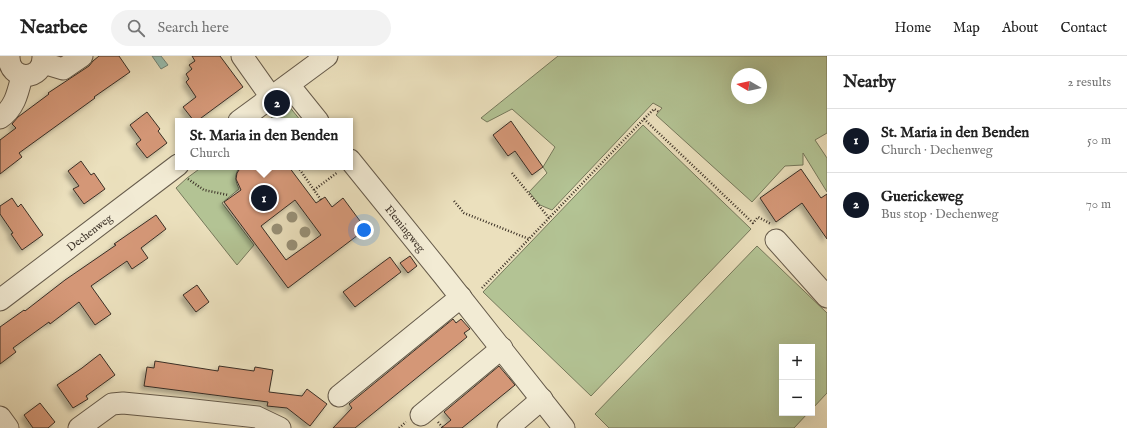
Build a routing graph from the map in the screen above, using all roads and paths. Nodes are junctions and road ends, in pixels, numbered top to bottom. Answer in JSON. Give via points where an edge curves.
{"nodes":[{"id":1,"x":9,"y":56,"type":"edge"},
{"id":2,"x":82,"y":56,"type":"edge"},
{"id":3,"x":242,"y":56,"type":"edge"},
{"id":4,"x":327,"y":56,"type":"edge"},
{"id":5,"x":43,"y":60,"type":"edge"},
{"id":6,"x":22,"y":76,"type":"junction"},
{"id":7,"x":288,"y":85,"type":"junction"},
{"id":8,"x":271,"y":97,"type":"junction"},
{"id":9,"x":659,"y":112,"type":"dead end"},
{"id":10,"x":0,"y":118,"type":"edge"},
{"id":11,"x":243,"y":118,"type":"edge"},
{"id":12,"x":316,"y":118,"type":"edge"},
{"id":13,"x":644,"y":119,"type":"junction"},
{"id":14,"x":175,"y":167,"type":"edge"},
{"id":15,"x":181,"y":170,"type":"edge"},
{"id":16,"x":300,"y":170,"type":"edge"},
{"id":17,"x":339,"y":170,"type":"edge"},
{"id":18,"x":348,"y":170,"type":"edge"},
{"id":19,"x":512,"y":173,"type":"dead end"},
{"id":20,"x":314,"y":190,"type":"junction"},
{"id":21,"x":228,"y":195,"type":"dead end"},
{"id":22,"x":321,"y":200,"type":"dead end"},
{"id":23,"x":454,"y":201,"type":"dead end"},
{"id":24,"x":549,"y":218,"type":"junction"},
{"id":25,"x":529,"y":239,"type":"junction"},
{"id":26,"x":776,"y":240,"type":"joint"},
{"id":27,"x":482,"y":288,"type":"dead end"},
{"id":28,"x":461,"y":297,"type":"junction"},
{"id":29,"x":827,"y":297,"type":"edge"},
{"id":30,"x":0,"y":300,"type":"edge"},
{"id":31,"x":502,"y":348,"type":"junction"},
{"id":32,"x":339,"y":396,"type":"dead end"},
{"id":33,"x":542,"y":399,"type":"junction"},
{"id":34,"x":421,"y":415,"type":"dead end"},
{"id":35,"x":0,"y":417,"type":"edge"},
{"id":36,"x":440,"y":425,"type":"dead end"},
{"id":37,"x":8,"y":428,"type":"edge"},
{"id":38,"x":79,"y":428,"type":"edge"},
{"id":39,"x":280,"y":428,"type":"edge"},
{"id":40,"x":443,"y":428,"type":"edge"},
{"id":41,"x":508,"y":428,"type":"edge"},
{"id":42,"x":564,"y":428,"type":"edge"}],
"edges":[{"from":1,"to":6,"type":"street","via":[[10,66]]},
{"from":2,"to":5,"type":"street","via":[[63,69]]},
{"from":3,"to":8,"type":"street"},
{"from":4,"to":7,"type":"street"},
{"from":5,"to":6,"type":"street","via":[[35,74]]},
{"from":6,"to":10,"type":"street","via":[[16,98]]},
{"from":7,"to":8,"type":"street"},
{"from":7,"to":12,"type":"street"},
{"from":8,"to":11,"type":"street"},
{"from":9,"to":13,"type":"path","via":[[654,109]]},
{"from":13,"to":24,"type":"path"},
{"from":13,"to":26,"type":"path","via":[[753,223],[758,217],[772,224]]},
{"from":14,"to":30,"type":"street","name":"Dechenweg"},
{"from":15,"to":21,"type":"path","via":[[187,178],[204,190]]},
{"from":16,"to":20,"type":"path"},
{"from":17,"to":20,"type":"path"},
{"from":18,"to":28,"type":"street","name":"Flemingweg"},
{"from":19,"to":24,"type":"path"},
{"from":20,"to":22,"type":"path"},
{"from":23,"to":25,"type":"path","via":[[464,213]]},
{"from":24,"to":25,"type":"path"},
{"from":25,"to":27,"type":"path"},
{"from":26,"to":29,"type":"street"},
{"from":28,"to":31,"type":"street","name":"Flemingweg"},
{"from":28,"to":32,"type":"street"},
{"from":31,"to":33,"type":"street","name":"Flemingweg"},
{"from":31,"to":34,"type":"street"},
{"from":33,"to":41,"type":"street"},
{"from":33,"to":42,"type":"street","name":"Flemingweg"},
{"from":35,"to":37,"type":"street"},
{"from":36,"to":40,"type":"path"},
{"from":38,"to":39,"type":"street","via":[[112,404],[123,403],[257,418]]}]}
